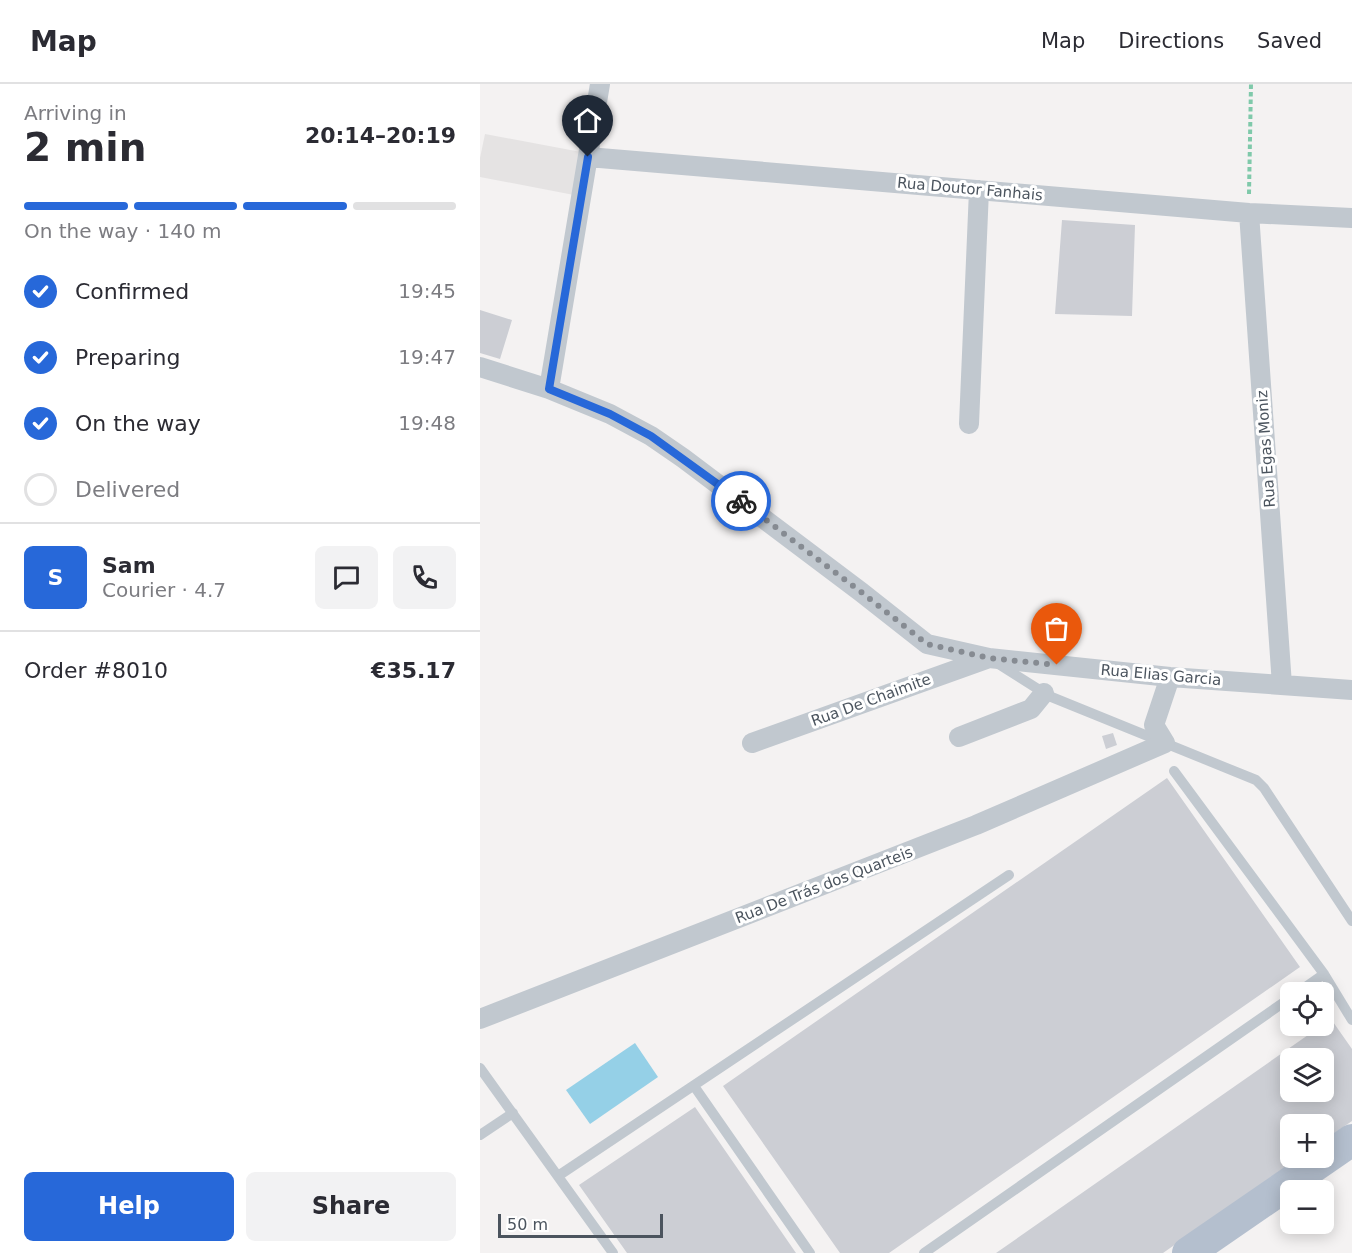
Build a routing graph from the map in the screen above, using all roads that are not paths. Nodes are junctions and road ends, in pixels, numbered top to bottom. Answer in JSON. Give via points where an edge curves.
{"nodes":[{"id":1,"x":600,"y":84,"type":"edge"},
{"id":2,"x":588,"y":157,"type":"junction"},
{"id":3,"x":979,"y":190,"type":"junction"},
{"id":4,"x":1249,"y":213,"type":"junction"},
{"id":5,"x":1352,"y":218,"type":"edge"},
{"id":6,"x":480,"y":367,"type":"edge"},
{"id":7,"x":549,"y":389,"type":"junction"},
{"id":8,"x":969,"y":424,"type":"dead end"},
{"id":9,"x":989,"y":658,"type":"junction"},
{"id":10,"x":1170,"y":677,"type":"junction"},
{"id":11,"x":1282,"y":685,"type":"junction"},
{"id":12,"x":1352,"y":690,"type":"edge"},
{"id":13,"x":1044,"y":693,"type":"junction"},
{"id":14,"x":959,"y":737,"type":"dead end"},
{"id":15,"x":752,"y":743,"type":"dead end"},
{"id":16,"x":1165,"y":743,"type":"junction"},
{"id":17,"x":1174,"y":771,"type":"dead end"},
{"id":18,"x":1010,"y":875,"type":"dead end"},
{"id":19,"x":1352,"y":921,"type":"edge"},
{"id":20,"x":1324,"y":974,"type":"junction"},
{"id":21,"x":1313,"y":982,"type":"edge"},
{"id":22,"x":1280,"y":1005,"type":"edge"},
{"id":23,"x":480,"y":1019,"type":"edge"},
{"id":24,"x":1352,"y":1020,"type":"edge"},
{"id":25,"x":480,"y":1068,"type":"edge"},
{"id":26,"x":694,"y":1086,"type":"junction"},
{"id":27,"x":513,"y":1113,"type":"junction"},
{"id":28,"x":480,"y":1135,"type":"edge"},
{"id":29,"x":1352,"y":1140,"type":"edge"},
{"id":30,"x":558,"y":1176,"type":"junction"},
{"id":31,"x":613,"y":1253,"type":"edge"},
{"id":32,"x":810,"y":1253,"type":"edge"},
{"id":33,"x":924,"y":1253,"type":"edge"},
{"id":34,"x":1188,"y":1253,"type":"edge"}],
"edges":[{"from":1,"to":2,"type":"street"},
{"from":2,"to":3,"type":"street","name":"Rua Doutor Fanhais"},
{"from":2,"to":7,"type":"street"},
{"from":3,"to":4,"type":"street","name":"Rua Doutor Fanhais"},
{"from":3,"to":8,"type":"street"},
{"from":4,"to":5,"type":"street","name":"Rua Doutor Fanhais"},
{"from":4,"to":11,"type":"street","name":"Rua Egas Moniz"},
{"from":6,"to":7,"type":"street","name":"Rua Elias Garcia"},
{"from":7,"to":9,"type":"street","name":"Rua Elias Garcia","via":[[651,436],[927,644]]},
{"from":9,"to":10,"type":"street","name":"Rua Elias Garcia"},
{"from":9,"to":13,"type":"lane"},
{"from":9,"to":15,"type":"street","name":"Rua De Chaimite"},
{"from":10,"to":11,"type":"street","name":"Rua Elias Garcia"},
{"from":10,"to":16,"type":"street","via":[[1154,725]]},
{"from":11,"to":12,"type":"street","name":"Rua Elias Garcia"},
{"from":13,"to":14,"type":"street","via":[[1031,709]]},
{"from":13,"to":16,"type":"lane"},
{"from":16,"to":19,"type":"lane","via":[[1256,780]]},
{"from":16,"to":23,"type":"street","name":"Rua De Trás dos Quarteis","via":[[976,825]]},
{"from":17,"to":20,"type":"lane"},
{"from":18,"to":26,"type":"lane"},
{"from":20,"to":21,"type":"lane"},
{"from":20,"to":24,"type":"lane"},
{"from":22,"to":33,"type":"lane"},
{"from":25,"to":27,"type":"lane"},
{"from":26,"to":30,"type":"lane"},
{"from":26,"to":32,"type":"lane"},
{"from":27,"to":28,"type":"lane"},
{"from":27,"to":30,"type":"lane"},
{"from":29,"to":34,"type":"main road"},
{"from":30,"to":31,"type":"lane"}]}
